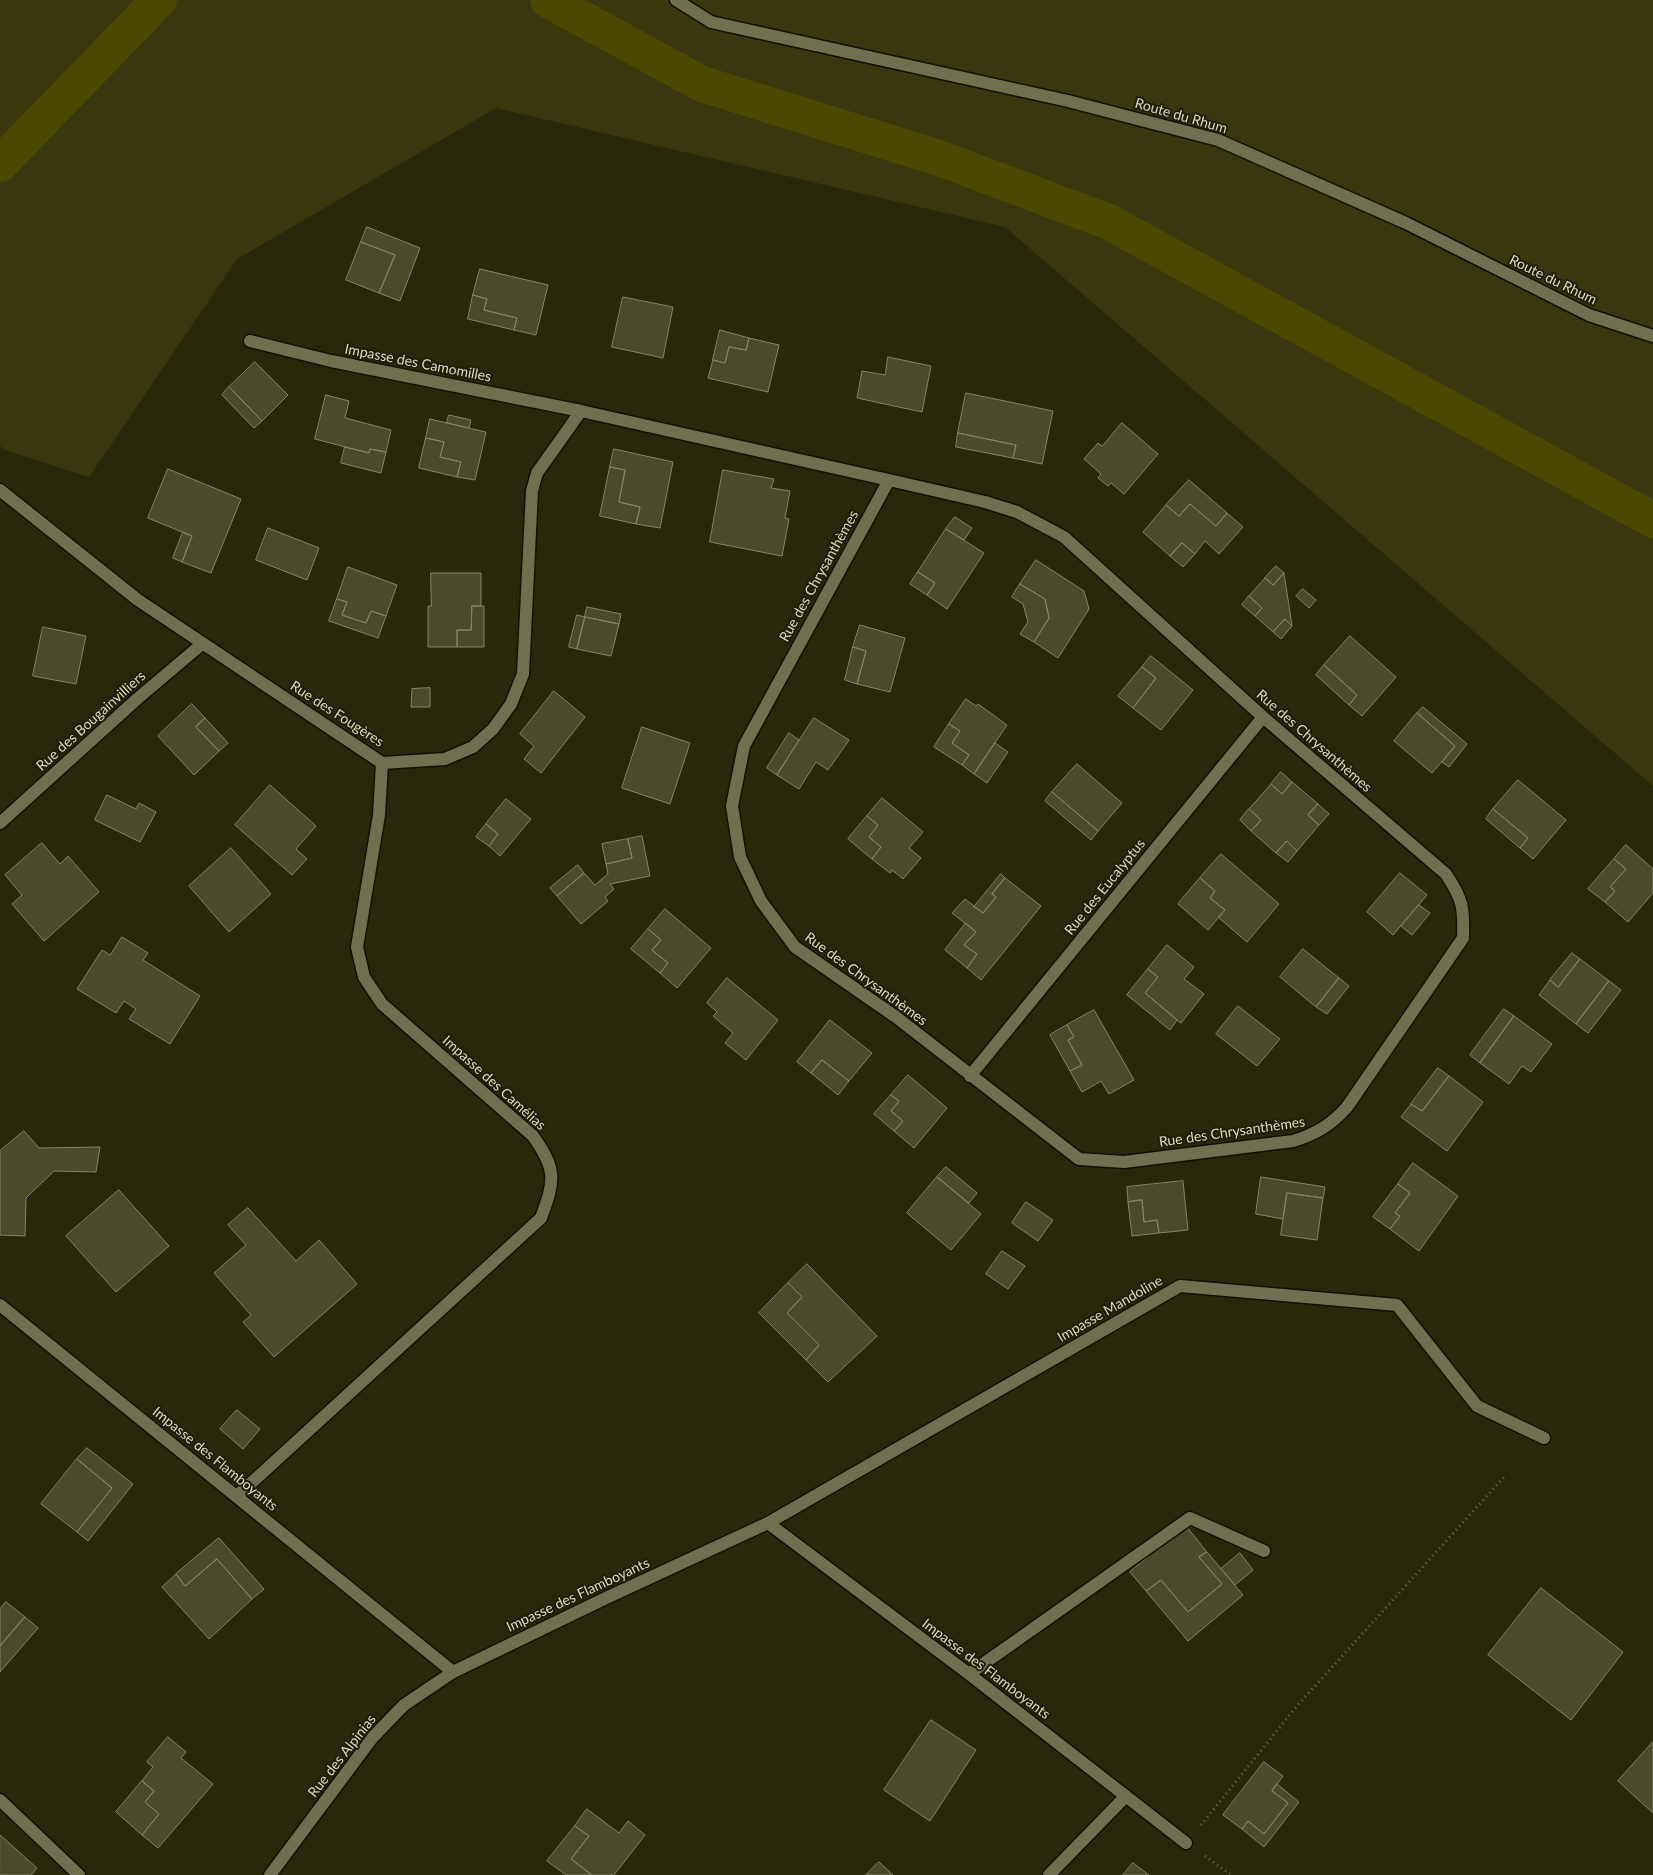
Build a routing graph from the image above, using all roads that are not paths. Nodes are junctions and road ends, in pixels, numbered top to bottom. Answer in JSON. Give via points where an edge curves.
{"nodes":[{"id":1,"x":676,"y":0,"type":"edge"},
{"id":2,"x":1653,"y":336,"type":"edge"},
{"id":3,"x":250,"y":340,"type":"dead end"},
{"id":4,"x":581,"y":412,"type":"junction"},
{"id":5,"x":889,"y":480,"type":"junction"},
{"id":6,"x":0,"y":490,"type":"edge"},
{"id":7,"x":202,"y":644,"type":"junction"},
{"id":8,"x":1262,"y":717,"type":"junction"},
{"id":9,"x":382,"y":762,"type":"junction"},
{"id":10,"x":0,"y":823,"type":"edge"},
{"id":11,"x":970,"y":1076,"type":"junction"},
{"id":12,"x":0,"y":1305,"type":"edge"},
{"id":13,"x":1544,"y":1438,"type":"dead end"},
{"id":14,"x":237,"y":1496,"type":"junction"},
{"id":15,"x":768,"y":1523,"type":"junction"},
{"id":16,"x":1264,"y":1551,"type":"dead end"},
{"id":17,"x":453,"y":1672,"type":"junction"},
{"id":18,"x":969,"y":1674,"type":"junction"},
{"id":19,"x":1126,"y":1796,"type":"junction"},
{"id":20,"x":0,"y":1800,"type":"edge"},
{"id":21,"x":1186,"y":1842,"type":"road end"},
{"id":22,"x":79,"y":1875,"type":"edge"},
{"id":23,"x":270,"y":1875,"type":"edge"},
{"id":24,"x":1049,"y":1875,"type":"edge"}],
"edges":[{"from":1,"to":2,"type":"street","name":"Route du Rhum","via":[[711,22],[1068,101],[1218,140],[1406,223],[1589,315]]},
{"from":3,"to":4,"type":"street","name":"Impasse des Camomilles","via":[[331,361]]},
{"from":4,"to":5,"type":"street","name":"Rue des Chrysanthèmes"},
{"from":4,"to":9,"type":"street","name":"Rue des Fougères","via":[[537,473],[532,491],[522,674],[511,704],[493,729],[473,747],[445,759]]},
{"from":5,"to":8,"type":"street","name":"Rue des Chrysanthèmes","via":[[1017,512],[1064,537]]},
{"from":5,"to":11,"type":"street","name":"Rue des Chrysanthèmes","via":[[744,746],[732,806],[740,857],[761,901],[795,947],[896,1017]]},
{"from":6,"to":7,"type":"street","name":"Rue des Fougères","via":[[138,600]]},
{"from":7,"to":9,"type":"street","name":"Rue des Fougères"},
{"from":7,"to":10,"type":"street","name":"Rue des Bougainvilliers"},
{"from":8,"to":11,"type":"street","name":"Rue des Eucalyptus"},
{"from":8,"to":11,"type":"street","name":"Rue des Chrysanthèmes","via":[[1446,874],[1460,896],[1464,911],[1463,938],[1347,1107],[1334,1122],[1315,1135],[1293,1141],[1124,1162],[1100,1162],[1079,1159]]},
{"from":9,"to":14,"type":"street","name":"Impasse des Camélias","via":[[379,815],[357,947],[364,977],[382,1004],[533,1136],[548,1158],[552,1188],[541,1218]]},
{"from":12,"to":14,"type":"street","name":"Impasse des Flamboyants"},
{"from":13,"to":15,"type":"street","name":"Impasse Mandoline","via":[[1477,1406],[1397,1305],[1180,1286]]},
{"from":14,"to":17,"type":"street","name":"Impasse des Flamboyants"},
{"from":15,"to":17,"type":"street","name":"Impasse des Flamboyants"},
{"from":15,"to":18,"type":"street","name":"Impasse des Flamboyants"},
{"from":16,"to":18,"type":"street","via":[[1190,1518]]},
{"from":17,"to":23,"type":"street","name":"Rue des Alpinias","via":[[404,1704],[373,1736]]},
{"from":18,"to":19,"type":"street","name":"Impasse des Flamboyants"},
{"from":19,"to":21,"type":"street","name":"Impasse des Flamboyants"},
{"from":19,"to":24,"type":"street"},
{"from":20,"to":22,"type":"street"}]}
